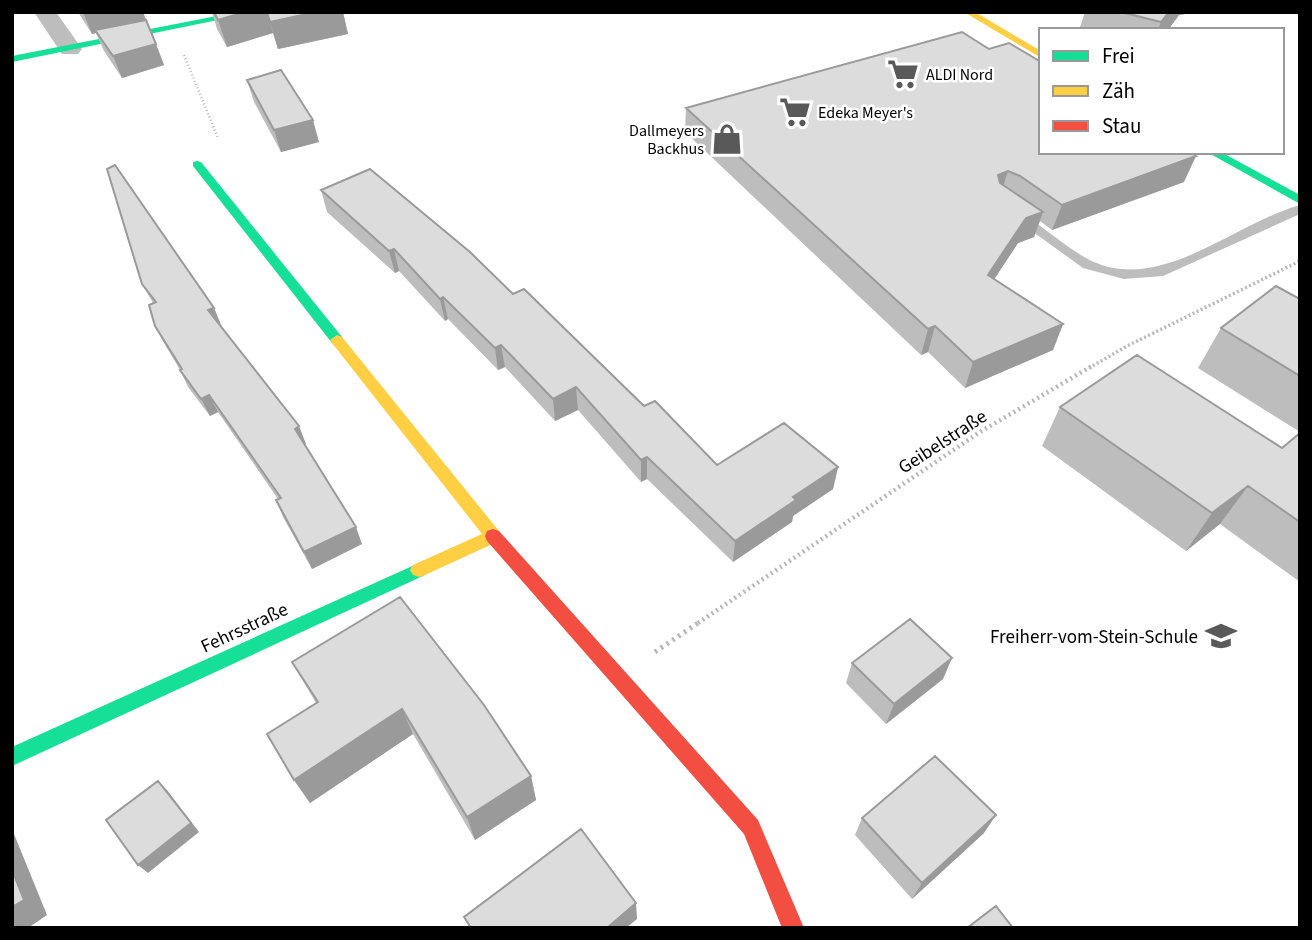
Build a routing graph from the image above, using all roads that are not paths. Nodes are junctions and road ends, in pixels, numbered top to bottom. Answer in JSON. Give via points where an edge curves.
{"nodes":[{"id":1,"x":46,"y":12,"type":"edge"},
{"id":2,"x":253,"y":12,"type":"edge"},
{"id":3,"x":968,"y":12,"type":"edge"},
{"id":4,"x":70,"y":49,"type":"junction"},
{"id":5,"x":1039,"y":54,"type":"edge"},
{"id":6,"x":12,"y":59,"type":"edge"},
{"id":7,"x":1216,"y":154,"type":"edge"},
{"id":8,"x":197,"y":164,"type":"road end"},
{"id":9,"x":1300,"y":200,"type":"edge"},
{"id":10,"x":1300,"y":209,"type":"edge"},
{"id":11,"x":1011,"y":211,"type":"edge"},
{"id":12,"x":494,"y":536,"type":"junction"},
{"id":13,"x":12,"y":757,"type":"edge"},
{"id":14,"x":793,"y":928,"type":"edge"}],
"edges":[{"from":1,"to":4,"type":"street"},
{"from":2,"to":4,"type":"street"},
{"from":3,"to":5,"type":"street"},
{"from":4,"to":6,"type":"street"},
{"from":7,"to":9,"type":"street"},
{"from":8,"to":12,"type":"street"},
{"from":10,"to":11,"type":"lane","via":[[1158,273],[1124,274],[1088,265]]},
{"from":12,"to":13,"type":"street","name":"Fehrsstraße"},
{"from":12,"to":14,"type":"street","via":[[751,827]]}]}
